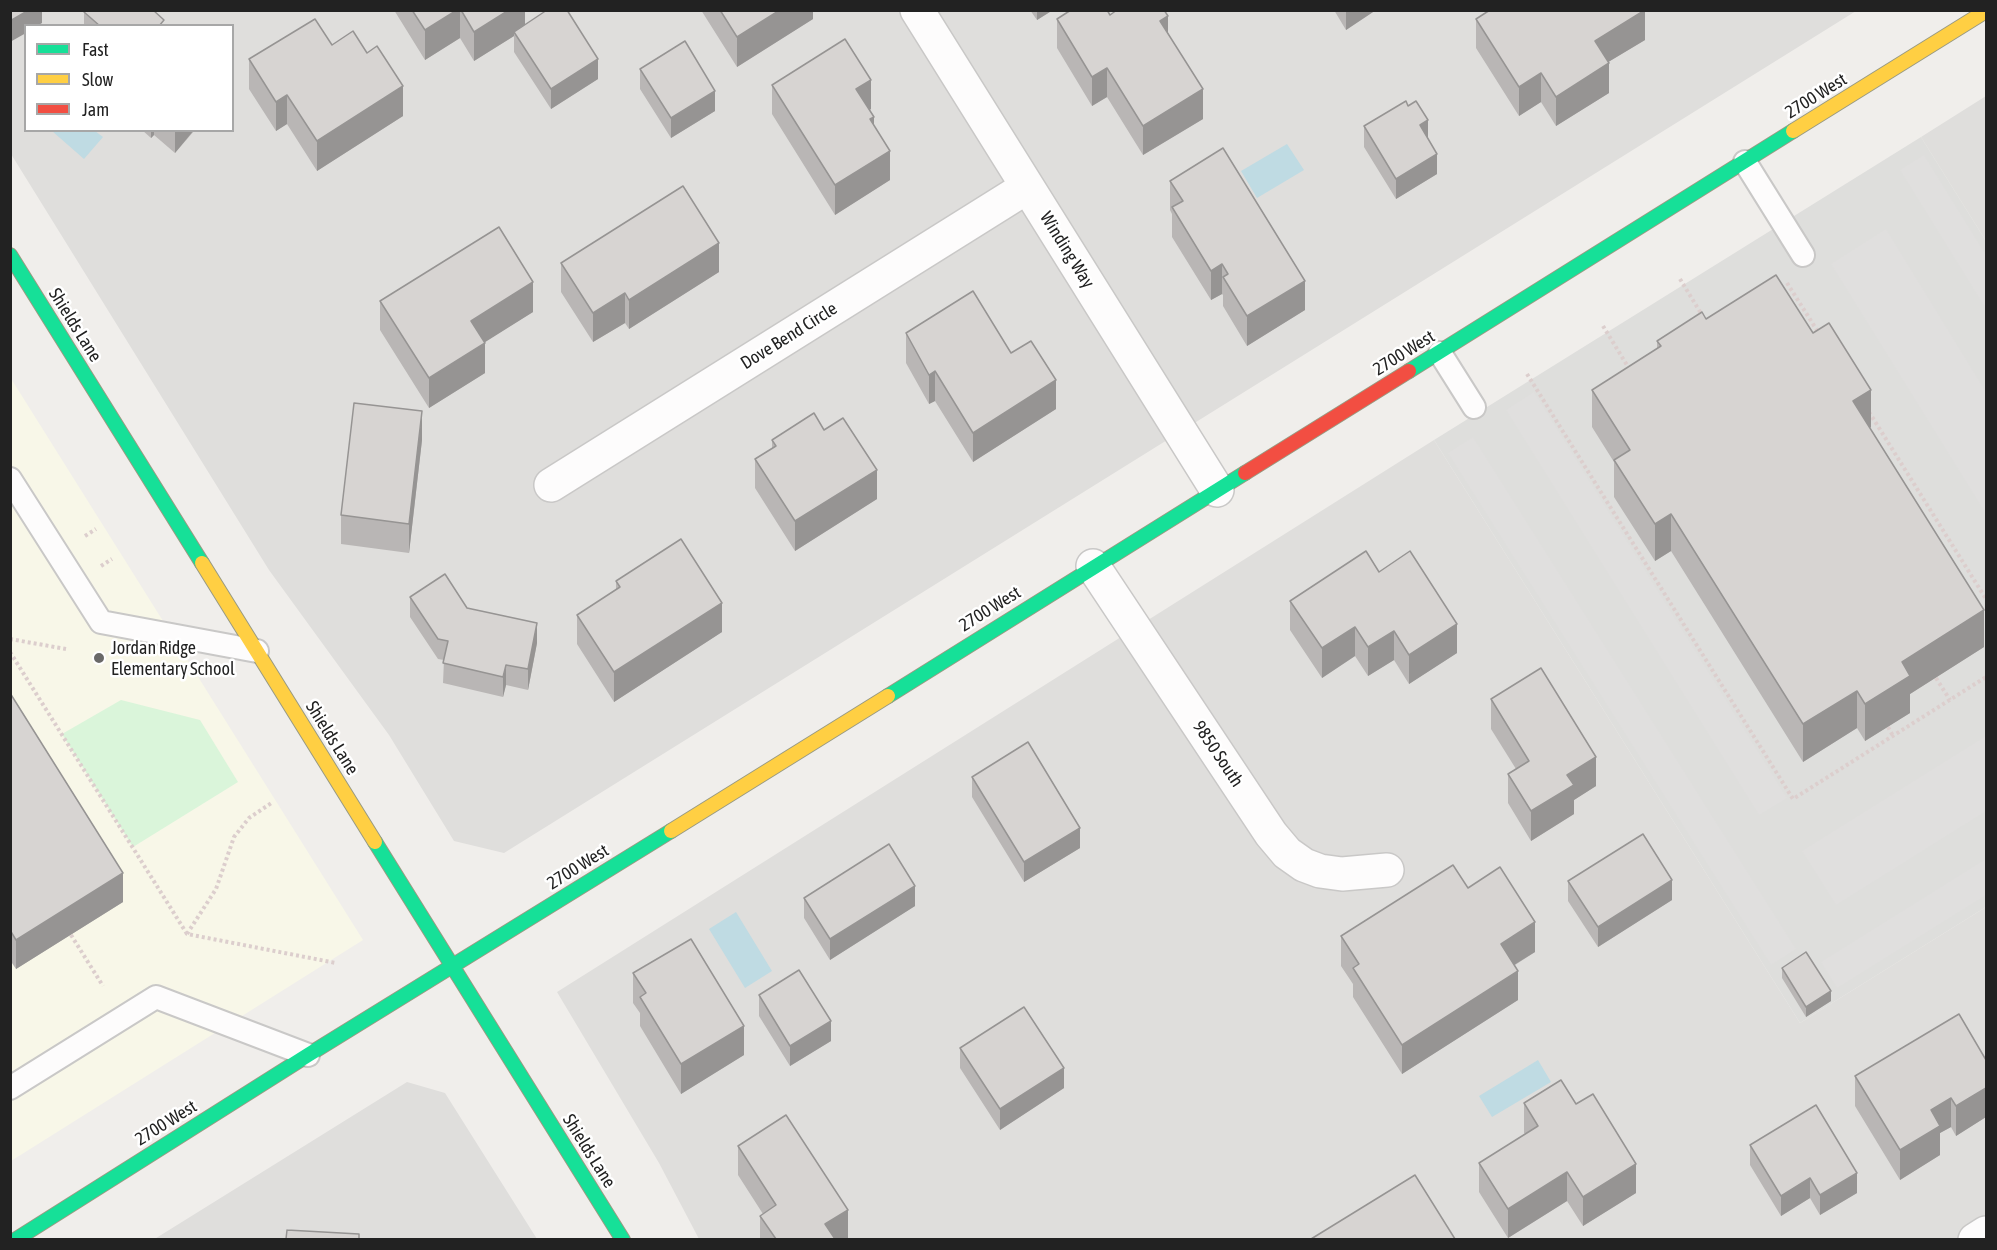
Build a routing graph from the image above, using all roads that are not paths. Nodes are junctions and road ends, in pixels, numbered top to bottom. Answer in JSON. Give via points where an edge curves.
{"nodes":[{"id":1,"x":917,"y":10,"type":"edge"},
{"id":2,"x":1986,"y":11,"type":"edge"},
{"id":3,"x":1744,"y":162,"type":"junction"},
{"id":4,"x":1027,"y":187,"type":"junction"},
{"id":5,"x":10,"y":255,"type":"edge"},
{"id":6,"x":1803,"y":255,"type":"dead end"},
{"id":7,"x":1440,"y":352,"type":"junction"},
{"id":8,"x":1474,"y":407,"type":"dead end"},
{"id":9,"x":10,"y":479,"type":"edge"},
{"id":10,"x":551,"y":485,"type":"dead end"},
{"id":11,"x":1217,"y":490,"type":"junction"},
{"id":12,"x":1094,"y":566,"type":"junction"},
{"id":13,"x":256,"y":651,"type":"junction"},
{"id":14,"x":1387,"y":870,"type":"dead end"},
{"id":15,"x":453,"y":967,"type":"junction"},
{"id":16,"x":308,"y":1055,"type":"junction"},
{"id":17,"x":10,"y":1088,"type":"edge"},
{"id":18,"x":1986,"y":1233,"type":"edge"},
{"id":19,"x":15,"y":1239,"type":"edge"},
{"id":20,"x":623,"y":1239,"type":"edge"},
{"id":21,"x":1975,"y":1239,"type":"edge"}],
"edges":[{"from":1,"to":4,"type":"street","name":"Winding Way"},
{"from":2,"to":3,"type":"main road","name":"2700 West"},
{"from":3,"to":6,"type":"lane"},
{"from":3,"to":7,"type":"main road","name":"2700 West"},
{"from":4,"to":10,"type":"street","name":"Dove Bend Circle"},
{"from":4,"to":11,"type":"street","name":"Winding Way"},
{"from":5,"to":13,"type":"main road","name":"Shields Lane"},
{"from":7,"to":8,"type":"lane"},
{"from":7,"to":11,"type":"main road","name":"2700 West"},
{"from":9,"to":13,"type":"lane","via":[[101,622]]},
{"from":11,"to":12,"type":"main road","name":"2700 West"},
{"from":12,"to":14,"type":"street","name":"9850 South","via":[[1287,853],[1320,871],[1342,874]]},
{"from":12,"to":15,"type":"main road","name":"2700 West"},
{"from":13,"to":15,"type":"main road","name":"Shields Lane"},
{"from":15,"to":16,"type":"main road","name":"2700 West"},
{"from":15,"to":20,"type":"main road","name":"Shields Lane"},
{"from":16,"to":17,"type":"lane","via":[[156,997]]},
{"from":16,"to":19,"type":"main road","name":"2700 West"},
{"from":18,"to":21,"type":"street"}]}
